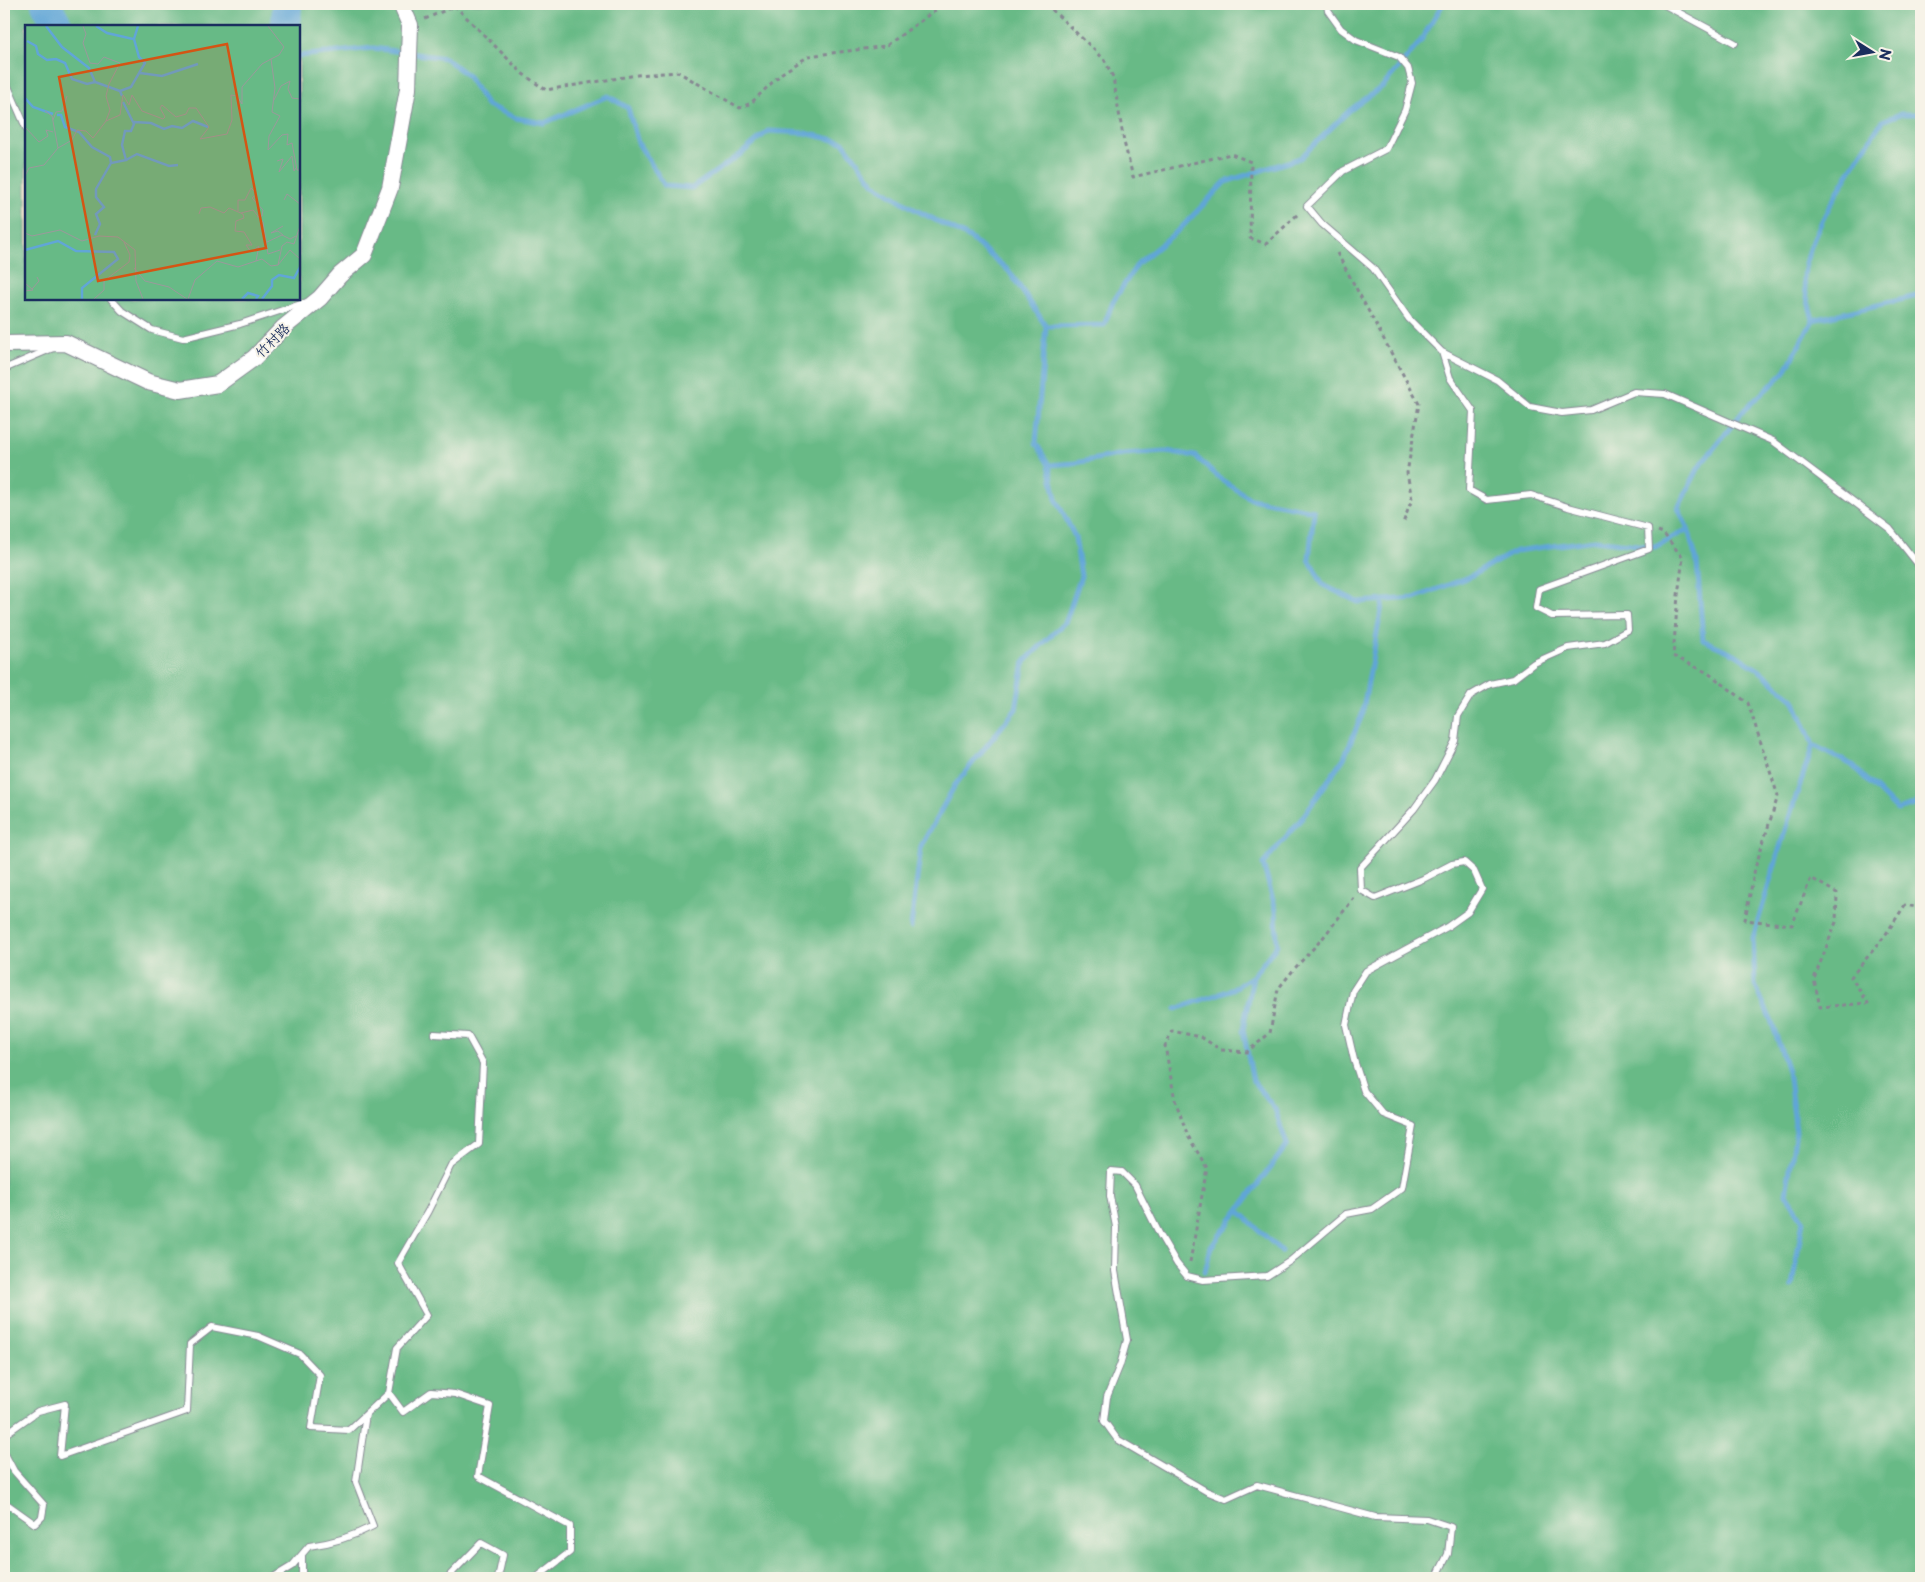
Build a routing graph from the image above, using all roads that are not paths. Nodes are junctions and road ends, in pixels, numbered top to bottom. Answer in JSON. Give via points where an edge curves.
{"nodes":[{"id":1,"x":401,"y":4,"type":"edge"},
{"id":2,"x":1327,"y":4,"type":"edge"},
{"id":3,"x":1663,"y":4,"type":"edge"},
{"id":4,"x":1735,"y":43,"type":"dead end"},
{"id":5,"x":4,"y":78,"type":"edge"},
{"id":6,"x":25,"y":126,"type":"edge"},
{"id":7,"x":320,"y":298,"type":"junction"},
{"id":8,"x":112,"y":300,"type":"edge"},
{"id":9,"x":66,"y":343,"type":"junction"},
{"id":10,"x":4,"y":344,"type":"edge"},
{"id":11,"x":1442,"y":352,"type":"junction"},
{"id":12,"x":4,"y":369,"type":"edge"},
{"id":13,"x":1921,"y":568,"type":"edge"},
{"id":14,"x":434,"y":1034,"type":"dead end"},
{"id":15,"x":388,"y":1393,"type":"junction"},
{"id":16,"x":366,"y":1414,"type":"junction"},
{"id":17,"x":4,"y":1435,"type":"edge"},
{"id":18,"x":4,"y":1452,"type":"edge"},
{"id":19,"x":4,"y":1502,"type":"edge"},
{"id":20,"x":302,"y":1554,"type":"junction"},
{"id":21,"x":272,"y":1578,"type":"edge"},
{"id":22,"x":302,"y":1578,"type":"edge"},
{"id":23,"x":447,"y":1578,"type":"edge"},
{"id":24,"x":498,"y":1578,"type":"edge"},
{"id":25,"x":536,"y":1578,"type":"edge"},
{"id":26,"x":1436,"y":1578,"type":"edge"}],
"edges":[{"from":1,"to":7,"type":"street","name":"竹村路","via":[[410,25],[408,89],[390,188],[364,255]]},
{"from":2,"to":11,"type":"lane","via":[[1341,29],[1356,40],[1399,57],[1408,68],[1412,83],[1406,110],[1386,149],[1343,171],[1307,206],[1322,224],[1373,268],[1409,319]]},
{"from":3,"to":4,"type":"lane"},
{"from":5,"to":6,"type":"lane"},
{"from":7,"to":8,"type":"lane","via":[[240,324],[183,338],[152,330],[122,311]]},
{"from":7,"to":9,"type":"street","name":"竹村路","via":[[283,328],[254,358],[218,384],[180,390],[148,382]]},
{"from":9,"to":10,"type":"street","name":"竹村路"},
{"from":9,"to":12,"type":"lane"},
{"from":11,"to":13,"type":"lane","via":[[1497,380],[1530,407],[1562,413],[1591,410],[1634,392],[1665,394],[1764,438],[1890,529]]},
{"from":11,"to":26,"type":"lane","via":[[1450,378],[1473,411],[1469,490],[1486,500],[1531,495],[1648,528],[1649,550],[1539,588],[1536,608],[1552,616],[1627,615],[1628,630],[1605,642],[1568,648],[1534,663],[1513,679],[1490,684],[1470,695],[1458,716],[1455,741],[1435,780],[1414,809],[1360,868],[1361,890],[1375,898],[1452,864],[1464,862],[1474,871],[1482,889],[1468,912],[1366,971],[1352,991],[1346,1025],[1364,1091],[1383,1114],[1413,1126],[1402,1188],[1372,1209],[1346,1214],[1267,1276],[1203,1280],[1187,1276],[1177,1264],[1135,1184],[1122,1172],[1111,1171],[1110,1196],[1116,1227],[1115,1271],[1127,1340],[1106,1397],[1104,1421],[1117,1439],[1206,1491],[1226,1499],[1257,1485],[1374,1517],[1427,1520],[1451,1527],[1448,1554]]},
{"from":14,"to":15,"type":"lane","via":[[468,1036],[484,1063],[479,1144],[451,1165],[398,1263],[427,1315],[397,1348]]},
{"from":15,"to":16,"type":"lane"},
{"from":15,"to":25,"type":"lane","via":[[403,1412],[431,1392],[455,1394],[490,1406],[478,1476],[570,1526],[570,1552]]},
{"from":16,"to":17,"type":"lane","via":[[349,1430],[311,1428],[320,1375],[300,1354],[258,1336],[212,1327],[190,1344],[187,1411],[60,1456],[65,1404],[38,1411]]},
{"from":16,"to":20,"type":"lane","via":[[356,1482],[373,1526],[334,1543],[309,1546]]},
{"from":18,"to":19,"type":"lane","via":[[14,1471],[44,1505],[42,1517],[35,1524]]},
{"from":20,"to":21,"type":"lane","via":[[292,1566]]},
{"from":20,"to":22,"type":"lane"},
{"from":23,"to":24,"type":"lane","via":[[481,1543],[503,1555]]}]}
